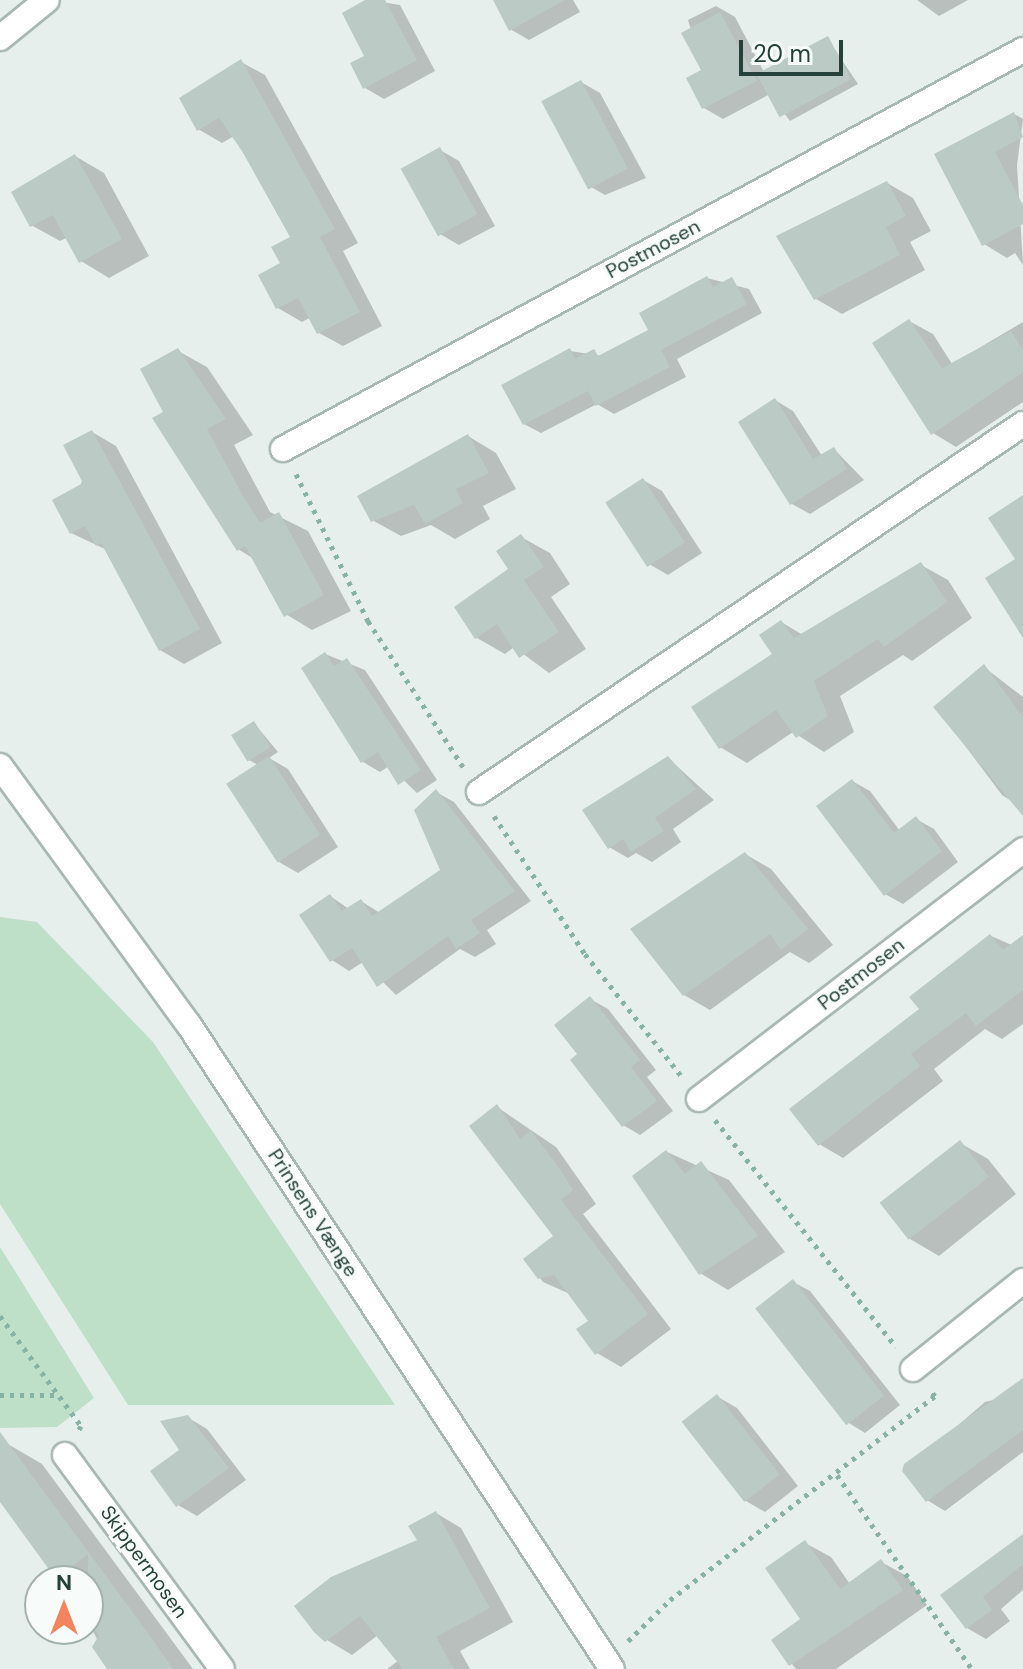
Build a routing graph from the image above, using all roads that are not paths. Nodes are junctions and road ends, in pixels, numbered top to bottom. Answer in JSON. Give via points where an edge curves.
{"nodes":[{"id":1,"x":47,"y":0,"type":"edge"},
{"id":2,"x":0,"y":38,"type":"edge"},
{"id":3,"x":1023,"y":50,"type":"edge"},
{"id":4,"x":1023,"y":424,"type":"edge"},
{"id":5,"x":283,"y":449,"type":"road end"},
{"id":6,"x":0,"y":766,"type":"edge"},
{"id":7,"x":479,"y":792,"type":"road end"},
{"id":8,"x":1023,"y":850,"type":"edge"},
{"id":9,"x":699,"y":1099,"type":"road end"},
{"id":10,"x":1023,"y":1281,"type":"edge"},
{"id":11,"x":913,"y":1369,"type":"road end"},
{"id":12,"x":65,"y":1455,"type":"dead end"},
{"id":13,"x":610,"y":1665,"type":"edge"},
{"id":14,"x":222,"y":1669,"type":"edge"}],
"edges":[{"from":1,"to":2,"type":"street"},
{"from":3,"to":5,"type":"street","name":"Postmosen"},
{"from":4,"to":7,"type":"street"},
{"from":6,"to":13,"type":"street","name":"Prinsens Vænge","via":[[189,1025]]},
{"from":8,"to":9,"type":"street","name":"Postmosen"},
{"from":10,"to":11,"type":"street"},
{"from":12,"to":14,"type":"street","name":"Skippermosen"}]}
